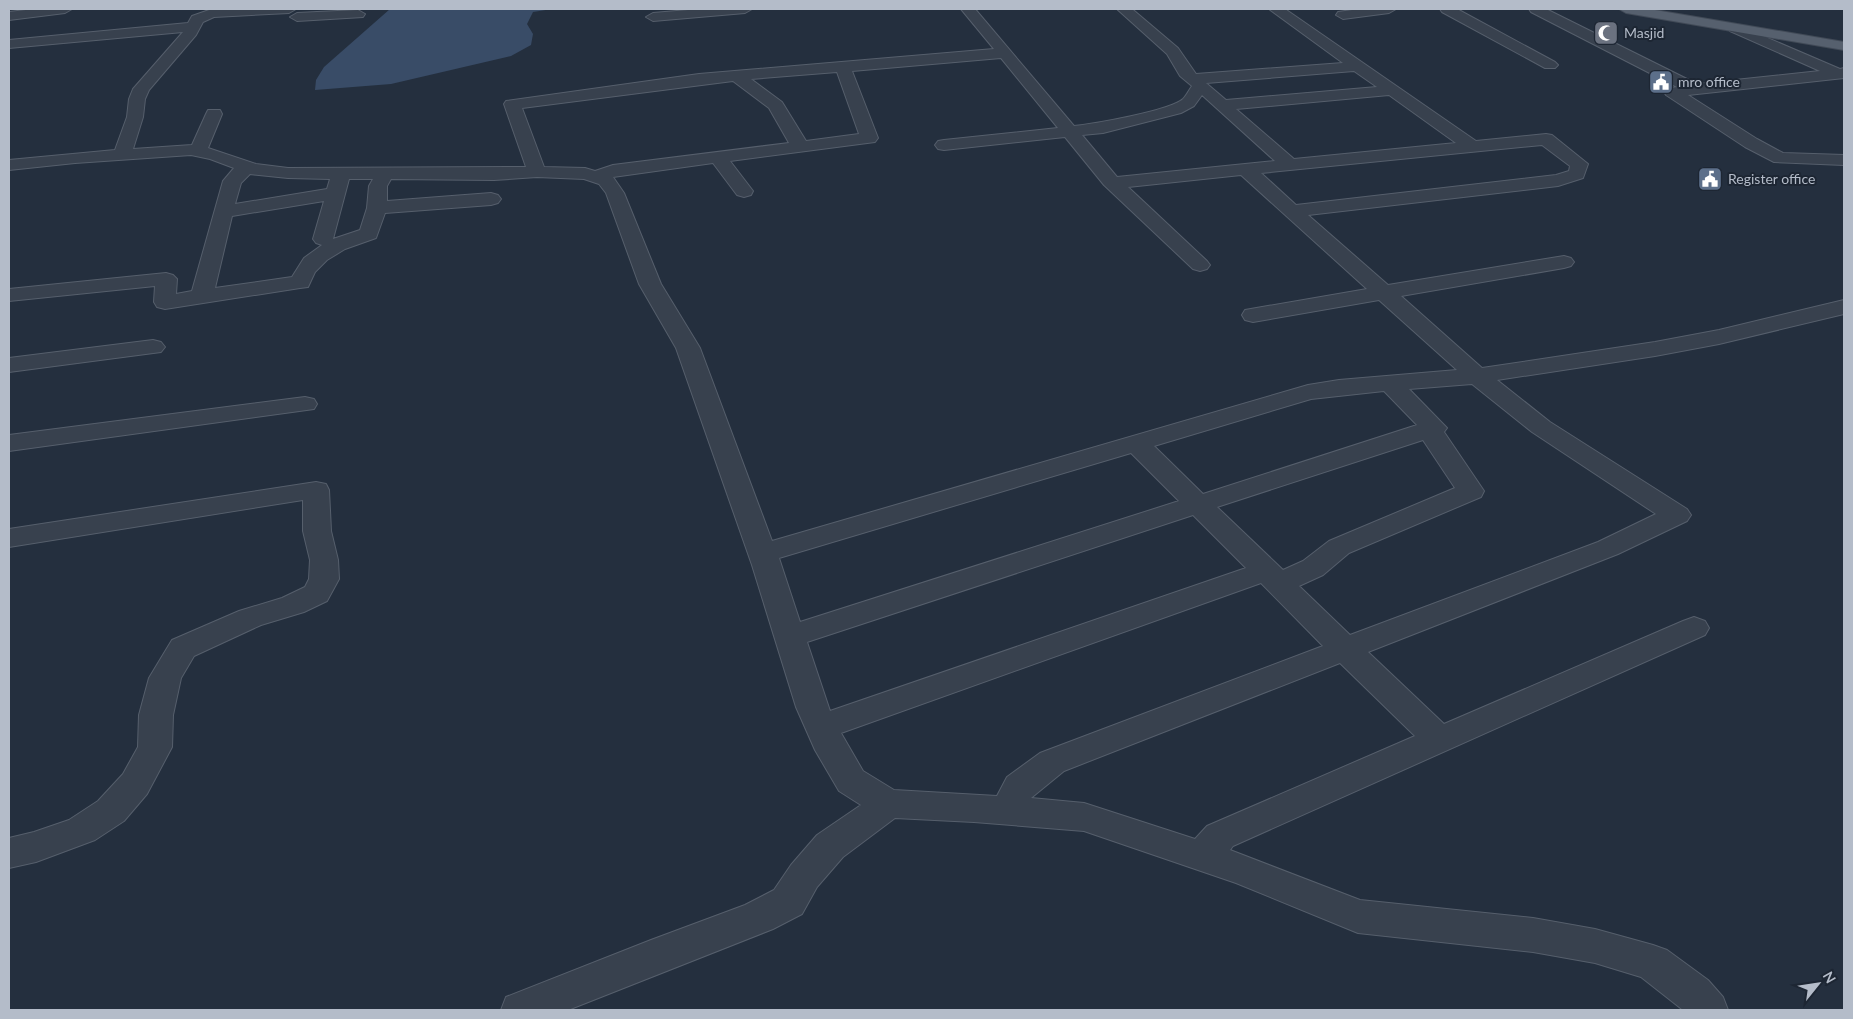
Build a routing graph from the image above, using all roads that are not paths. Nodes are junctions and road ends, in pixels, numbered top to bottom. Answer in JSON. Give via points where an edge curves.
{"nodes":[{"id":1,"x":65,"y":9,"type":"edge"},
{"id":2,"x":289,"y":9,"type":"edge"},
{"id":3,"x":304,"y":9,"type":"edge"},
{"id":4,"x":745,"y":9,"type":"edge"},
{"id":5,"x":968,"y":9,"type":"edge"},
{"id":6,"x":1124,"y":9,"type":"edge"},
{"id":7,"x":1276,"y":9,"type":"edge"},
{"id":8,"x":1389,"y":9,"type":"edge"},
{"id":9,"x":1447,"y":9,"type":"edge"},
{"id":10,"x":1536,"y":9,"type":"edge"},
{"id":11,"x":1626,"y":9,"type":"edge"},
{"id":12,"x":358,"y":14,"type":"dead end"},
{"id":13,"x":1343,"y":15,"type":"dead end"},
{"id":14,"x":9,"y":16,"type":"edge"},
{"id":15,"x":653,"y":17,"type":"dead end"},
{"id":16,"x":194,"y":27,"type":"junction"},
{"id":17,"x":1735,"y":28,"type":"junction"},
{"id":18,"x":9,"y":44,"type":"edge"},
{"id":19,"x":1844,"y":46,"type":"edge"},
{"id":20,"x":1004,"y":54,"type":"junction"},
{"id":21,"x":1550,"y":65,"type":"dead end"},
{"id":22,"x":1358,"y":66,"type":"junction"},
{"id":23,"x":843,"y":67,"type":"junction"},
{"id":24,"x":1842,"y":75,"type":"edge"},
{"id":25,"x":737,"y":76,"type":"junction"},
{"id":26,"x":1196,"y":83,"type":"junction"},
{"id":27,"x":1392,"y":90,"type":"junction"},
{"id":28,"x":1696,"y":90,"type":"junction"},
{"id":29,"x":1222,"y":106,"type":"junction"},
{"id":30,"x":214,"y":114,"type":"dead end"},
{"id":31,"x":1070,"y":132,"type":"junction"},
{"id":32,"x":944,"y":145,"type":"dead end"},
{"id":33,"x":800,"y":146,"type":"junction"},
{"id":34,"x":1472,"y":146,"type":"junction"},
{"id":35,"x":198,"y":151,"type":"junction"},
{"id":36,"x":122,"y":154,"type":"junction"},
{"id":37,"x":718,"y":157,"type":"junction"},
{"id":38,"x":1844,"y":160,"type":"edge"},
{"id":39,"x":9,"y":165,"type":"edge"},
{"id":40,"x":1290,"y":166,"type":"junction"},
{"id":41,"x":246,"y":167,"type":"junction"},
{"id":42,"x":1246,"y":170,"type":"junction"},
{"id":43,"x":537,"y":172,"type":"junction"},
{"id":44,"x":385,"y":173,"type":"junction"},
{"id":45,"x":597,"y":177,"type":"junction"},
{"id":46,"x":338,"y":183,"type":"junction"},
{"id":47,"x":1113,"y":183,"type":"junction"},
{"id":48,"x":482,"y":191,"type":"junction"},
{"id":49,"x":744,"y":191,"type":"dead end"},
{"id":50,"x":377,"y":208,"type":"junction"},
{"id":51,"x":1292,"y":211,"type":"junction"},
{"id":52,"x":224,"y":212,"type":"junction"},
{"id":53,"x":323,"y":239,"type":"dead end"},
{"id":54,"x":1564,"y":262,"type":"dead end"},
{"id":55,"x":1200,"y":265,"type":"dead end"},
{"id":56,"x":1384,"y":294,"type":"junction"},
{"id":57,"x":9,"y":295,"type":"edge"},
{"id":58,"x":202,"y":295,"type":"junction"},
{"id":59,"x":1844,"y":307,"type":"edge"},
{"id":60,"x":1252,"y":315,"type":"dead end"},
{"id":61,"x":154,"y":347,"type":"dead end"},
{"id":62,"x":9,"y":365,"type":"edge"},
{"id":63,"x":1477,"y":376,"type":"junction"},
{"id":64,"x":1390,"y":383,"type":"junction"},
{"id":65,"x":305,"y":404,"type":"dead end"},
{"id":66,"x":1429,"y":429,"type":"junction"},
{"id":67,"x":9,"y":443,"type":"edge"},
{"id":68,"x":1136,"y":443,"type":"junction"},
{"id":69,"x":1198,"y":504,"type":"junction"},
{"id":70,"x":9,"y":538,"type":"edge"},
{"id":71,"x":762,"y":553,"type":"junction"},
{"id":72,"x":1273,"y":578,"type":"junction"},
{"id":73,"x":1694,"y":628,"type":"dead end"},
{"id":74,"x":789,"y":637,"type":"junction"},
{"id":75,"x":1345,"y":649,"type":"junction"},
{"id":76,"x":821,"y":727,"type":"junction"},
{"id":77,"x":1440,"y":740,"type":"junction"},
{"id":78,"x":888,"y":804,"type":"junction"},
{"id":79,"x":1007,"y":810,"type":"junction"},
{"id":80,"x":9,"y":853,"type":"edge"},
{"id":81,"x":1202,"y":857,"type":"junction"},
{"id":82,"x":520,"y":1010,"type":"edge"},
{"id":83,"x":1708,"y":1010,"type":"edge"}],
"edges":[{"from":1,"to":14,"type":"street"},
{"from":2,"to":16,"type":"street","via":[[212,13],[197,19]]},
{"from":3,"to":12,"type":"street","via":[[297,17]]},
{"from":4,"to":15,"type":"street"},
{"from":5,"to":20,"type":"street"},
{"from":6,"to":26,"type":"street","via":[[1173,51],[1179,64]]},
{"from":7,"to":22,"type":"street"},
{"from":8,"to":13,"type":"street"},
{"from":9,"to":21,"type":"street"},
{"from":10,"to":28,"type":"street"},
{"from":11,"to":17,"type":"main road"},
{"from":16,"to":18,"type":"street"},
{"from":16,"to":36,"type":"street","via":[[141,90]]},
{"from":17,"to":19,"type":"main road"},
{"from":17,"to":24,"type":"street"},
{"from":20,"to":23,"type":"street"},
{"from":20,"to":31,"type":"street"},
{"from":22,"to":26,"type":"street"},
{"from":22,"to":27,"type":"street"},
{"from":23,"to":25,"type":"street"},
{"from":23,"to":33,"type":"street","via":[[869,138]]},
{"from":24,"to":28,"type":"street"},
{"from":25,"to":33,"type":"street","via":[[776,105]]},
{"from":25,"to":43,"type":"street","via":[[512,104]]},
{"from":26,"to":29,"type":"street"},
{"from":26,"to":31,"type":"street","via":[[1188,103],[1175,109],[1102,128]]},
{"from":27,"to":29,"type":"street"},
{"from":27,"to":34,"type":"street"},
{"from":28,"to":38,"type":"street","via":[[1672,92],[1780,158]]},
{"from":29,"to":40,"type":"street"},
{"from":30,"to":35,"type":"street"},
{"from":31,"to":32,"type":"street"},
{"from":31,"to":47,"type":"street"},
{"from":33,"to":37,"type":"street"},
{"from":34,"to":40,"type":"street"},
{"from":34,"to":51,"type":"street","via":[[1546,139],[1579,164],[1577,174],[1558,180]]},
{"from":35,"to":36,"type":"street"},
{"from":35,"to":41,"type":"street"},
{"from":36,"to":39,"type":"street"},
{"from":37,"to":45,"type":"street","via":[[612,170]]},
{"from":37,"to":49,"type":"street"},
{"from":40,"to":42,"type":"street"},
{"from":41,"to":46,"type":"street"},
{"from":41,"to":52,"type":"street","via":[[232,181]]},
{"from":42,"to":47,"type":"street"},
{"from":42,"to":51,"type":"street"},
{"from":43,"to":45,"type":"street"},
{"from":43,"to":48,"type":"street"},
{"from":44,"to":46,"type":"street"},
{"from":44,"to":48,"type":"street"},
{"from":44,"to":50,"type":"street","via":[[378,186]]},
{"from":45,"to":71,"type":"street","via":[[606,180],[615,193],[650,284],[688,348]]},
{"from":46,"to":52,"type":"street"},
{"from":46,"to":53,"type":"street"},
{"from":47,"to":55,"type":"street"},
{"from":48,"to":50,"type":"street"},
{"from":50,"to":58,"type":"street","via":[[370,234],[345,240],[323,251],[300,282]]},
{"from":51,"to":56,"type":"street"},
{"from":52,"to":58,"type":"street"},
{"from":54,"to":56,"type":"street"},
{"from":56,"to":60,"type":"street"},
{"from":56,"to":63,"type":"street"},
{"from":57,"to":58,"type":"street","via":[[166,279],[165,302]]},
{"from":59,"to":63,"type":"street","via":[[1719,337]]},
{"from":61,"to":62,"type":"street"},
{"from":63,"to":64,"type":"street"},
{"from":63,"to":75,"type":"street","via":[[1541,427],[1677,515],[1608,548]]},
{"from":64,"to":66,"type":"street","via":[[1434,428]]},
{"from":64,"to":68,"type":"street","via":[[1308,392]]},
{"from":65,"to":67,"type":"street"},
{"from":66,"to":69,"type":"street"},
{"from":66,"to":72,"type":"street","via":[[1471,491],[1339,547],[1313,568]]},
{"from":68,"to":69,"type":"street"},
{"from":68,"to":71,"type":"street"},
{"from":69,"to":72,"type":"street"},
{"from":69,"to":74,"type":"street"},
{"from":70,"to":80,"type":"street","via":[[316,490],[317,531],[324,560],[324,579],[316,594],[250,618],[183,648],[165,678],[156,715],[155,747],[135,784],[111,811],[82,830]]},
{"from":71,"to":74,"type":"street"},
{"from":72,"to":75,"type":"street"},
{"from":72,"to":76,"type":"street"},
{"from":73,"to":77,"type":"street"},
{"from":74,"to":76,"type":"street"},
{"from":75,"to":77,"type":"street"},
{"from":75,"to":79,"type":"street","via":[[1052,762],[1019,787]]},
{"from":76,"to":78,"type":"street","via":[[852,781]]},
{"from":77,"to":81,"type":"street","via":[[1220,836]]},
{"from":78,"to":79,"type":"street"},
{"from":78,"to":82,"type":"street","via":[[830,846],[804,876],[788,902],[758,917]]},
{"from":79,"to":81,"type":"street","via":[[1084,817]]},
{"from":81,"to":83,"type":"street","via":[[1358,916],[1533,934],[1637,958],[1653,963],[1694,994]]}]}
